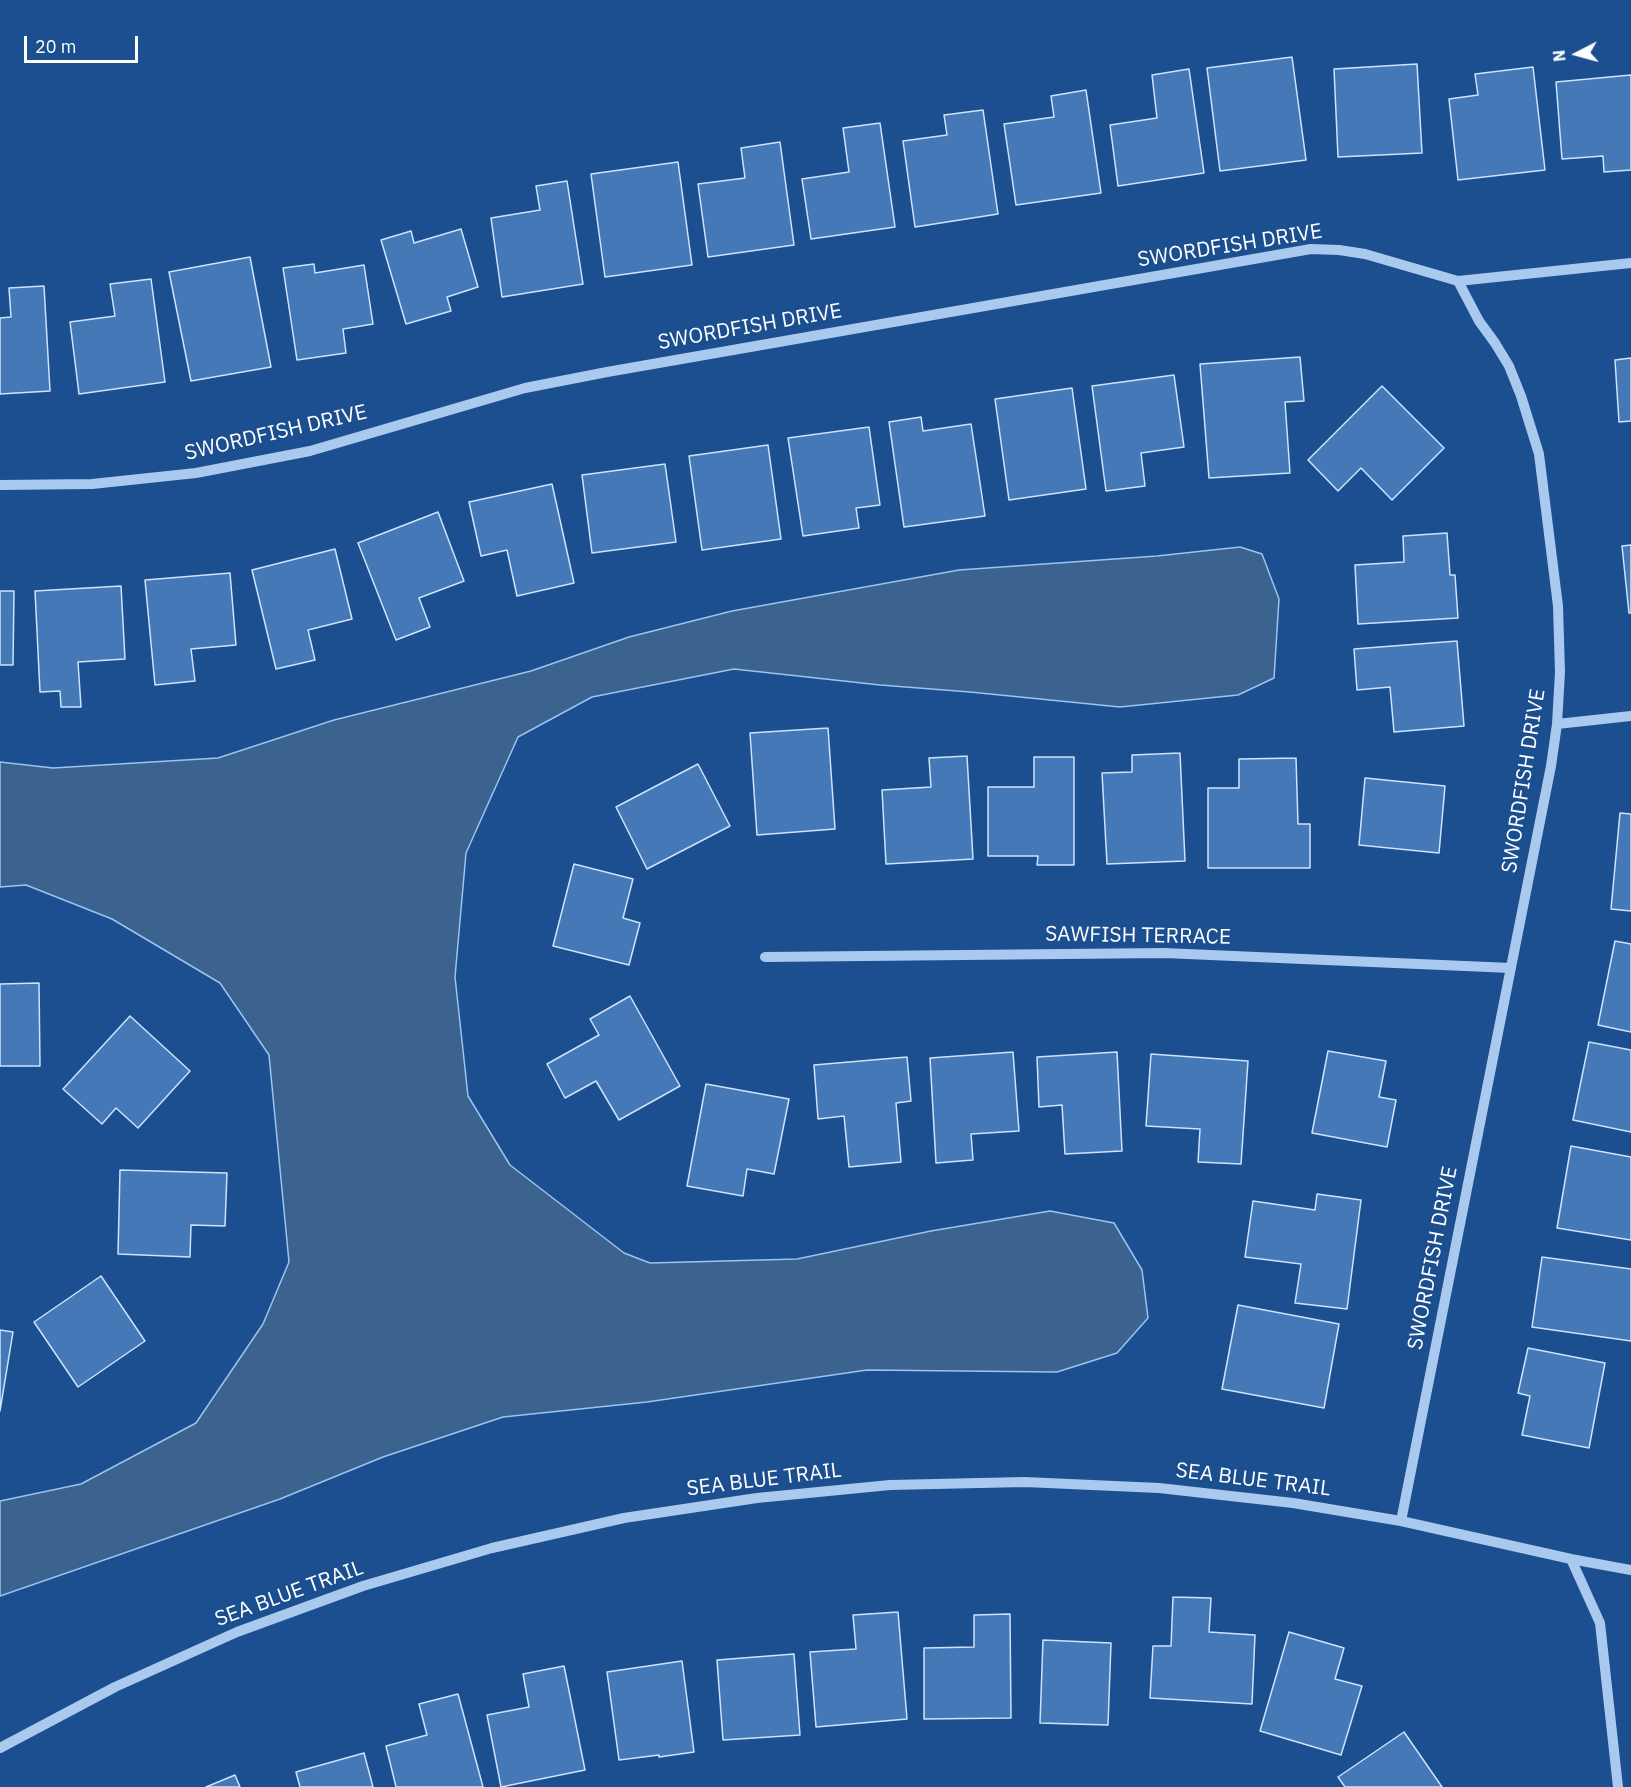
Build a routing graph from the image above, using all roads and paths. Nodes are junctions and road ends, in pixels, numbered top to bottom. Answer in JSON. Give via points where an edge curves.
{"nodes":[{"id":1,"x":1631,"y":263,"type":"edge"},
{"id":2,"x":1458,"y":281,"type":"junction"},
{"id":3,"x":0,"y":485,"type":"edge"},
{"id":4,"x":1631,"y":716,"type":"edge"},
{"id":5,"x":1557,"y":724,"type":"junction"},
{"id":6,"x":765,"y":957,"type":"dead end"},
{"id":7,"x":1510,"y":968,"type":"junction"},
{"id":8,"x":1401,"y":1521,"type":"junction"},
{"id":9,"x":1571,"y":1559,"type":"junction"},
{"id":10,"x":1631,"y":1570,"type":"edge"},
{"id":11,"x":0,"y":1748,"type":"edge"},
{"id":12,"x":1618,"y":1787,"type":"edge"}],
"edges":[{"from":1,"to":2,"type":"street"},
{"from":2,"to":3,"type":"street","name":"SWORDFISH DRIVE","via":[[1365,254],[1311,249],[525,388],[310,450],[196,473],[92,484]]},
{"from":2,"to":5,"type":"street","name":"SWORDFISH DRIVE","via":[[1509,366],[1539,454],[1558,606]]},
{"from":4,"to":5,"type":"street"},
{"from":5,"to":7,"type":"street","name":"SWORDFISH DRIVE"},
{"from":6,"to":7,"type":"street","name":"SAWFISH TERRACE","via":[[1164,953]]},
{"from":7,"to":8,"type":"street","name":"SWORDFISH DRIVE"},
{"from":8,"to":9,"type":"street","name":"SEA BLUE TRAIL"},
{"from":8,"to":11,"type":"street","name":"SEA BLUE TRAIL","via":[[1293,1503],[1159,1488],[1025,1482],[890,1485],[756,1498],[624,1518],[492,1548],[363,1586],[237,1632],[115,1687]]},
{"from":9,"to":10,"type":"street","name":"SEA BLUE TRAIL"},
{"from":9,"to":12,"type":"street","via":[[1600,1623]]}]}
